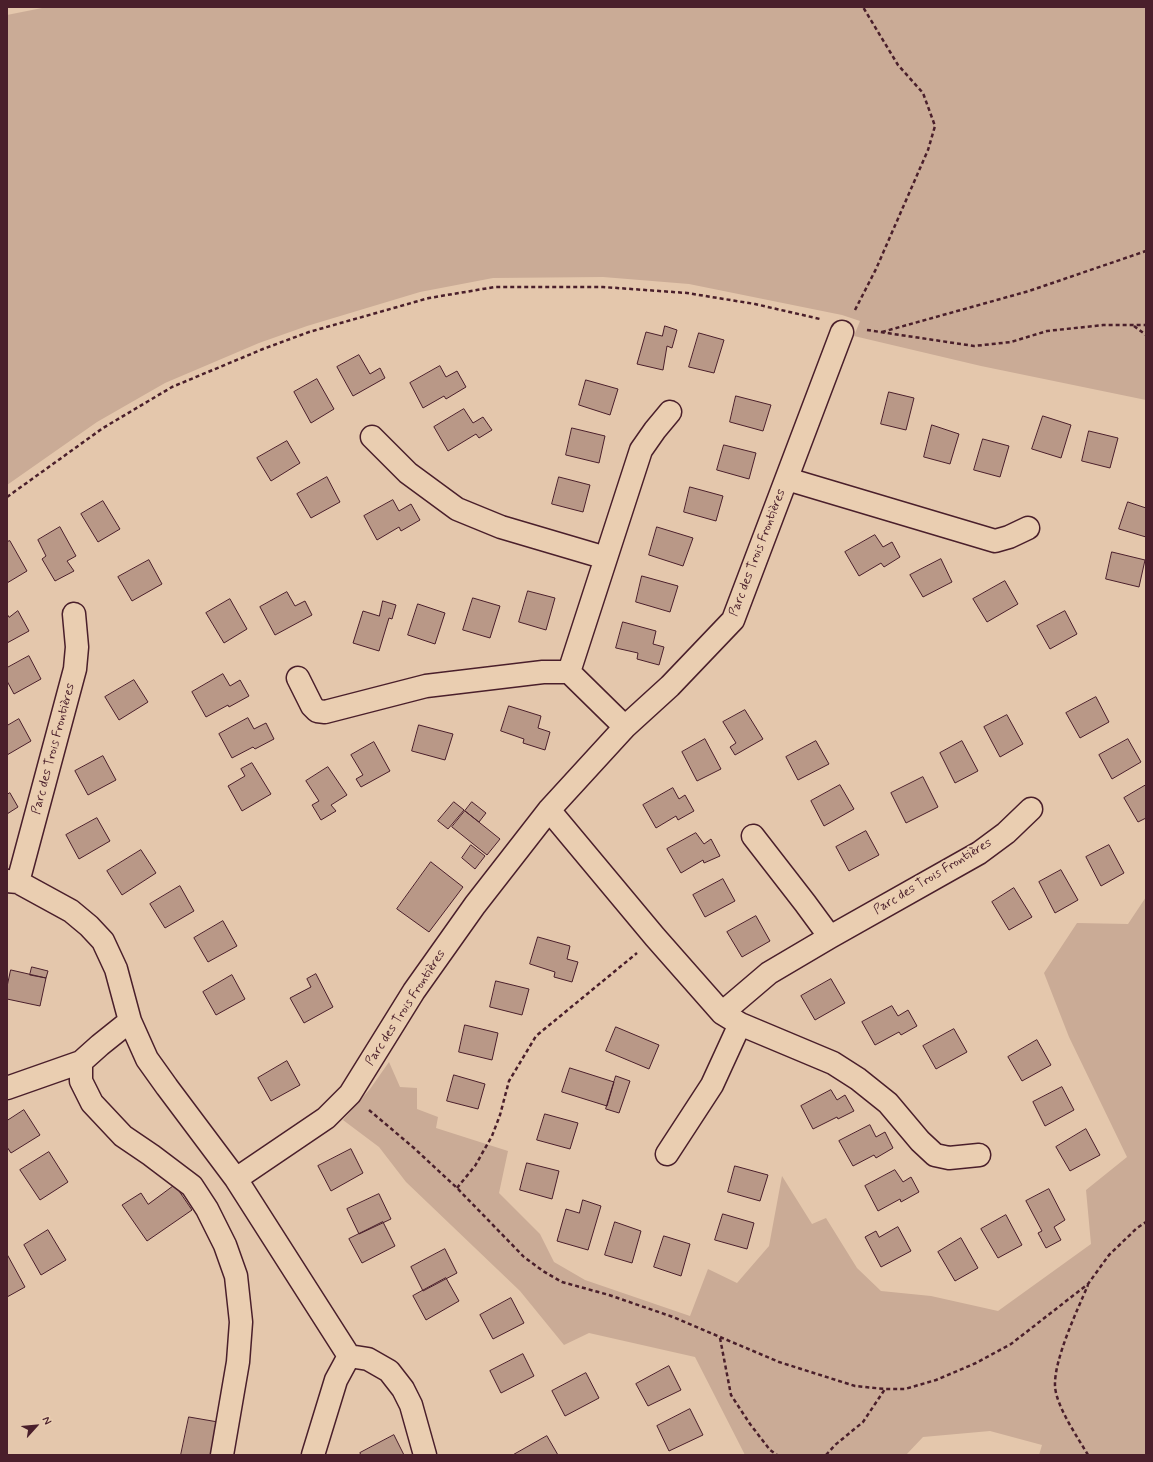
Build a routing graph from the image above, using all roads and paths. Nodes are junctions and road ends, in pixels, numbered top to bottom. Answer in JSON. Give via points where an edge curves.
{"nodes":[{"id":1,"x":863,"y":7,"type":"edge"},
{"id":2,"x":1146,"y":251,"type":"edge"},
{"id":3,"x":854,"y":312,"type":"dead end"},
{"id":4,"x":824,"y":320,"type":"dead end"},
{"id":5,"x":1133,"y":325,"type":"junction"},
{"id":6,"x":1146,"y":325,"type":"edge"},
{"id":7,"x":842,"y":332,"type":"dead end"},
{"id":8,"x":1146,"y":335,"type":"edge"},
{"id":9,"x":670,"y":412,"type":"dead end"},
{"id":10,"x":372,"y":437,"type":"dead end"},
{"id":11,"x":787,"y":479,"type":"junction"},
{"id":12,"x":7,"y":497,"type":"edge"},
{"id":13,"x":1028,"y":528,"type":"dead end"},
{"id":14,"x":606,"y":558,"type":"junction"},
{"id":15,"x":74,"y":614,"type":"dead end"},
{"id":16,"x":569,"y":672,"type":"junction"},
{"id":17,"x":298,"y":678,"type":"dead end"},
{"id":18,"x":625,"y":727,"type":"junction"},
{"id":19,"x":1030,"y":809,"type":"dead end"},
{"id":20,"x":550,"y":810,"type":"junction"},
{"id":21,"x":753,"y":836,"type":"dead end"},
{"id":22,"x":13,"y":881,"type":"edge"},
{"id":23,"x":656,"y":937,"type":"junction"},
{"id":24,"x":830,"y":938,"type":"junction"},
{"id":25,"x":722,"y":1013,"type":"junction"},
{"id":26,"x":130,"y":1021,"type":"junction"},
{"id":27,"x":740,"y":1024,"type":"junction"},
{"id":28,"x":81,"y":1062,"type":"junction"},
{"id":29,"x":7,"y":1088,"type":"edge"},
{"id":30,"x":350,"y":1094,"type":"junction"},
{"id":31,"x":667,"y":1154,"type":"dead end"},
{"id":32,"x":980,"y":1155,"type":"dead end"},
{"id":33,"x":236,"y":1179,"type":"junction"},
{"id":34,"x":457,"y":1188,"type":"junction"},
{"id":35,"x":1146,"y":1222,"type":"edge"},
{"id":36,"x":1088,"y":1284,"type":"junction"},
{"id":37,"x":720,"y":1338,"type":"junction"},
{"id":38,"x":349,"y":1356,"type":"junction"},
{"id":39,"x":885,"y":1389,"type":"junction"},
{"id":40,"x":222,"y":1455,"type":"edge"},
{"id":41,"x":313,"y":1455,"type":"edge"},
{"id":42,"x":425,"y":1455,"type":"edge"},
{"id":43,"x":777,"y":1455,"type":"edge"},
{"id":44,"x":826,"y":1455,"type":"edge"},
{"id":45,"x":1088,"y":1455,"type":"edge"}],
"edges":[{"from":1,"to":3,"type":"path","via":[[898,65],[923,93],[935,126],[928,150],[876,269]]},
{"from":2,"to":5,"type":"path","via":[[1029,291],[879,333],[974,346],[1011,342],[1047,331],[1103,325]]},
{"from":4,"to":12,"type":"path","via":[[756,304],[687,293],[603,287],[495,287],[429,298],[309,332],[172,387],[103,428]]},
{"from":5,"to":6,"type":"path"},
{"from":5,"to":8,"type":"path"},
{"from":7,"to":11,"type":"street","name":"Parc des Trois Frontières"},
{"from":9,"to":14,"type":"street","via":[[641,450]]},
{"from":10,"to":14,"type":"street","via":[[408,473],[457,509],[501,527]]},
{"from":11,"to":13,"type":"street","name":"Parc des Trois Frontières","via":[[995,541]]},
{"from":11,"to":18,"type":"street","name":"Parc des Trois Frontières","via":[[733,620],[670,686]]},
{"from":14,"to":16,"type":"street"},
{"from":15,"to":22,"type":"street","name":"Parc des Trois Frontières","via":[[77,647],[75,669]]},
{"from":16,"to":17,"type":"street","via":[[543,672],[426,686],[325,712],[312,706]]},
{"from":16,"to":18,"type":"street"},
{"from":18,"to":20,"type":"street","name":"Parc des Trois Frontières"},
{"from":19,"to":24,"type":"street","name":"Parc des Trois Frontières","via":[[1006,833],[979,853]]},
{"from":20,"to":23,"type":"street"},
{"from":20,"to":30,"type":"street","name":"Parc des Trois Frontières","via":[[475,904],[419,984]]},
{"from":21,"to":24,"type":"street"},
{"from":22,"to":26,"type":"street","name":"Parc des Trois Frontières","via":[[71,911],[103,941],[116,969]]},
{"from":23,"to":25,"type":"street"},
{"from":23,"to":34,"type":"path","via":[[536,1036],[509,1081],[492,1136],[475,1166]]},
{"from":24,"to":25,"type":"street","name":"Parc des Trois Frontières","via":[[769,974]]},
{"from":25,"to":27,"type":"street"},
{"from":26,"to":28,"type":"street"},
{"from":26,"to":33,"type":"street","name":"Parc des Trois Frontières","via":[[147,1059]]},
{"from":27,"to":31,"type":"street","via":[[712,1085]]},
{"from":27,"to":32,"type":"street","via":[[833,1063],[858,1079],[888,1103],[935,1155],[949,1158]]},
{"from":28,"to":29,"type":"street"},
{"from":28,"to":40,"type":"street","via":[[81,1081],[92,1102],[123,1136],[192,1186],[225,1245],[236,1276],[241,1322],[238,1362]]},
{"from":30,"to":33,"type":"street","name":"Parc des Trois Frontières","via":[[326,1118]]},
{"from":30,"to":34,"type":"path"},
{"from":33,"to":38,"type":"street","name":"Parc des Trois Frontières"},
{"from":34,"to":37,"type":"path","via":[[524,1257],[562,1282],[673,1317]]},
{"from":35,"to":36,"type":"path","via":[[1109,1255]]},
{"from":36,"to":39,"type":"path","via":[[1011,1344],[976,1363],[936,1380],[905,1389]]},
{"from":36,"to":45,"type":"path","via":[[1057,1366],[1055,1387],[1063,1412]]},
{"from":37,"to":39,"type":"path","via":[[818,1375],[855,1386]]},
{"from":37,"to":43,"type":"path","via":[[730,1395],[770,1450]]},
{"from":38,"to":41,"type":"street","via":[[336,1380]]},
{"from":38,"to":42,"type":"street","via":[[368,1359],[389,1370],[412,1405]]},
{"from":39,"to":44,"type":"path","via":[[863,1422]]}]}
